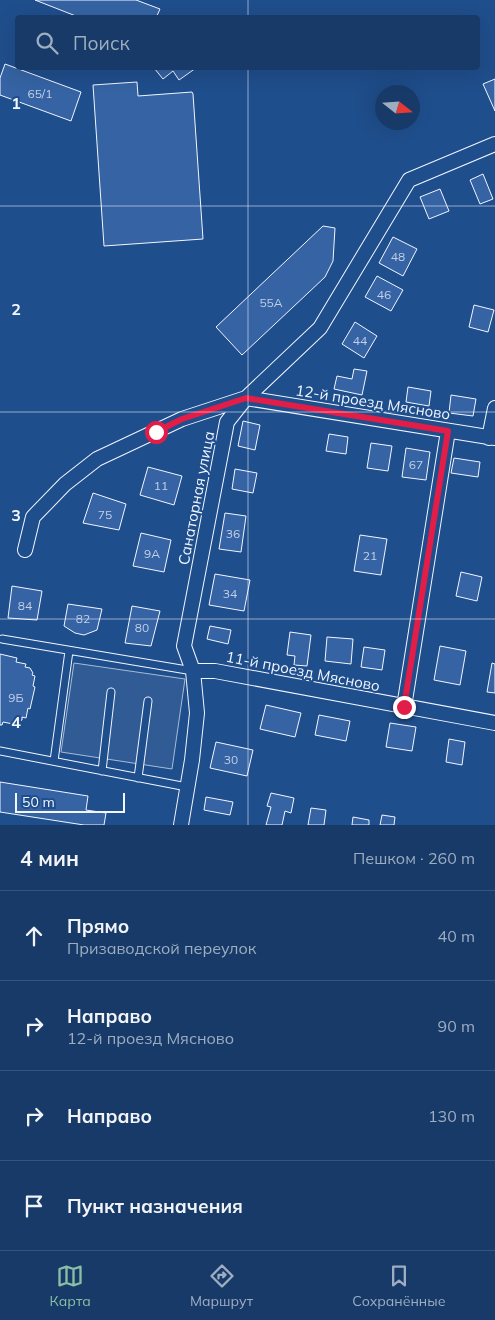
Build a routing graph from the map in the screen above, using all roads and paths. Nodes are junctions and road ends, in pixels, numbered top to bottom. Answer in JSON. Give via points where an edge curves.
{"nodes":[{"id":1,"x":495,"y":144,"type":"edge"},
{"id":2,"x":246,"y":398,"type":"junction"},
{"id":3,"x":495,"y":408,"type":"edge"},
{"id":4,"x":448,"y":431,"type":"junction"},
{"id":5,"x":492,"y":438,"type":"edge"},
{"id":6,"x":25,"y":550,"type":"dead end"},
{"id":7,"x":2,"y":639,"type":"dead end"},
{"id":8,"x":69,"y":650,"type":"junction"},
{"id":9,"x":193,"y":671,"type":"junction"},
{"id":10,"x":111,"y":692,"type":"dead end"},
{"id":11,"x":148,"y":701,"type":"dead end"},
{"id":12,"x":404,"y":707,"type":"junction"},
{"id":13,"x":495,"y":723,"type":"edge"},
{"id":14,"x":0,"y":751,"type":"edge"},
{"id":15,"x":54,"y":762,"type":"junction"},
{"id":16,"x":102,"y":771,"type":"junction"},
{"id":17,"x":138,"y":778,"type":"junction"},
{"id":18,"x":187,"y":787,"type":"junction"},
{"id":19,"x":181,"y":825,"type":"edge"}],
"edges":[{"from":1,"to":2,"type":"street","name":"Санаторная улица","via":[[408,180],[320,328]]},
{"from":2,"to":4,"type":"street","name":"12-й проезд Мясново"},
{"from":2,"to":6,"type":"street","via":[[182,419],[97,459],[64,484],[33,517]]},
{"from":2,"to":9,"type":"street","name":"Санаторная улица","via":[[227,422],[184,646]]},
{"from":3,"to":5,"type":"street"},
{"from":4,"to":5,"type":"street","name":"12-й проезд Мясново"},
{"from":4,"to":12,"type":"street"},
{"from":7,"to":8,"type":"lane"},
{"from":8,"to":9,"type":"lane"},
{"from":8,"to":15,"type":"lane"},
{"from":9,"to":12,"type":"street","name":"11-й проезд Мясново","via":[[215,672]]},
{"from":9,"to":18,"type":"street","name":"Санаторная улица","via":[[197,713]]},
{"from":10,"to":16,"type":"lane"},
{"from":11,"to":17,"type":"lane"},
{"from":12,"to":13,"type":"street","name":"11-й проезд Мясново"},
{"from":14,"to":15,"type":"lane"},
{"from":15,"to":16,"type":"lane"},
{"from":16,"to":17,"type":"lane"},
{"from":17,"to":18,"type":"lane"},
{"from":18,"to":19,"type":"street","name":"Санаторная улица"}]}
